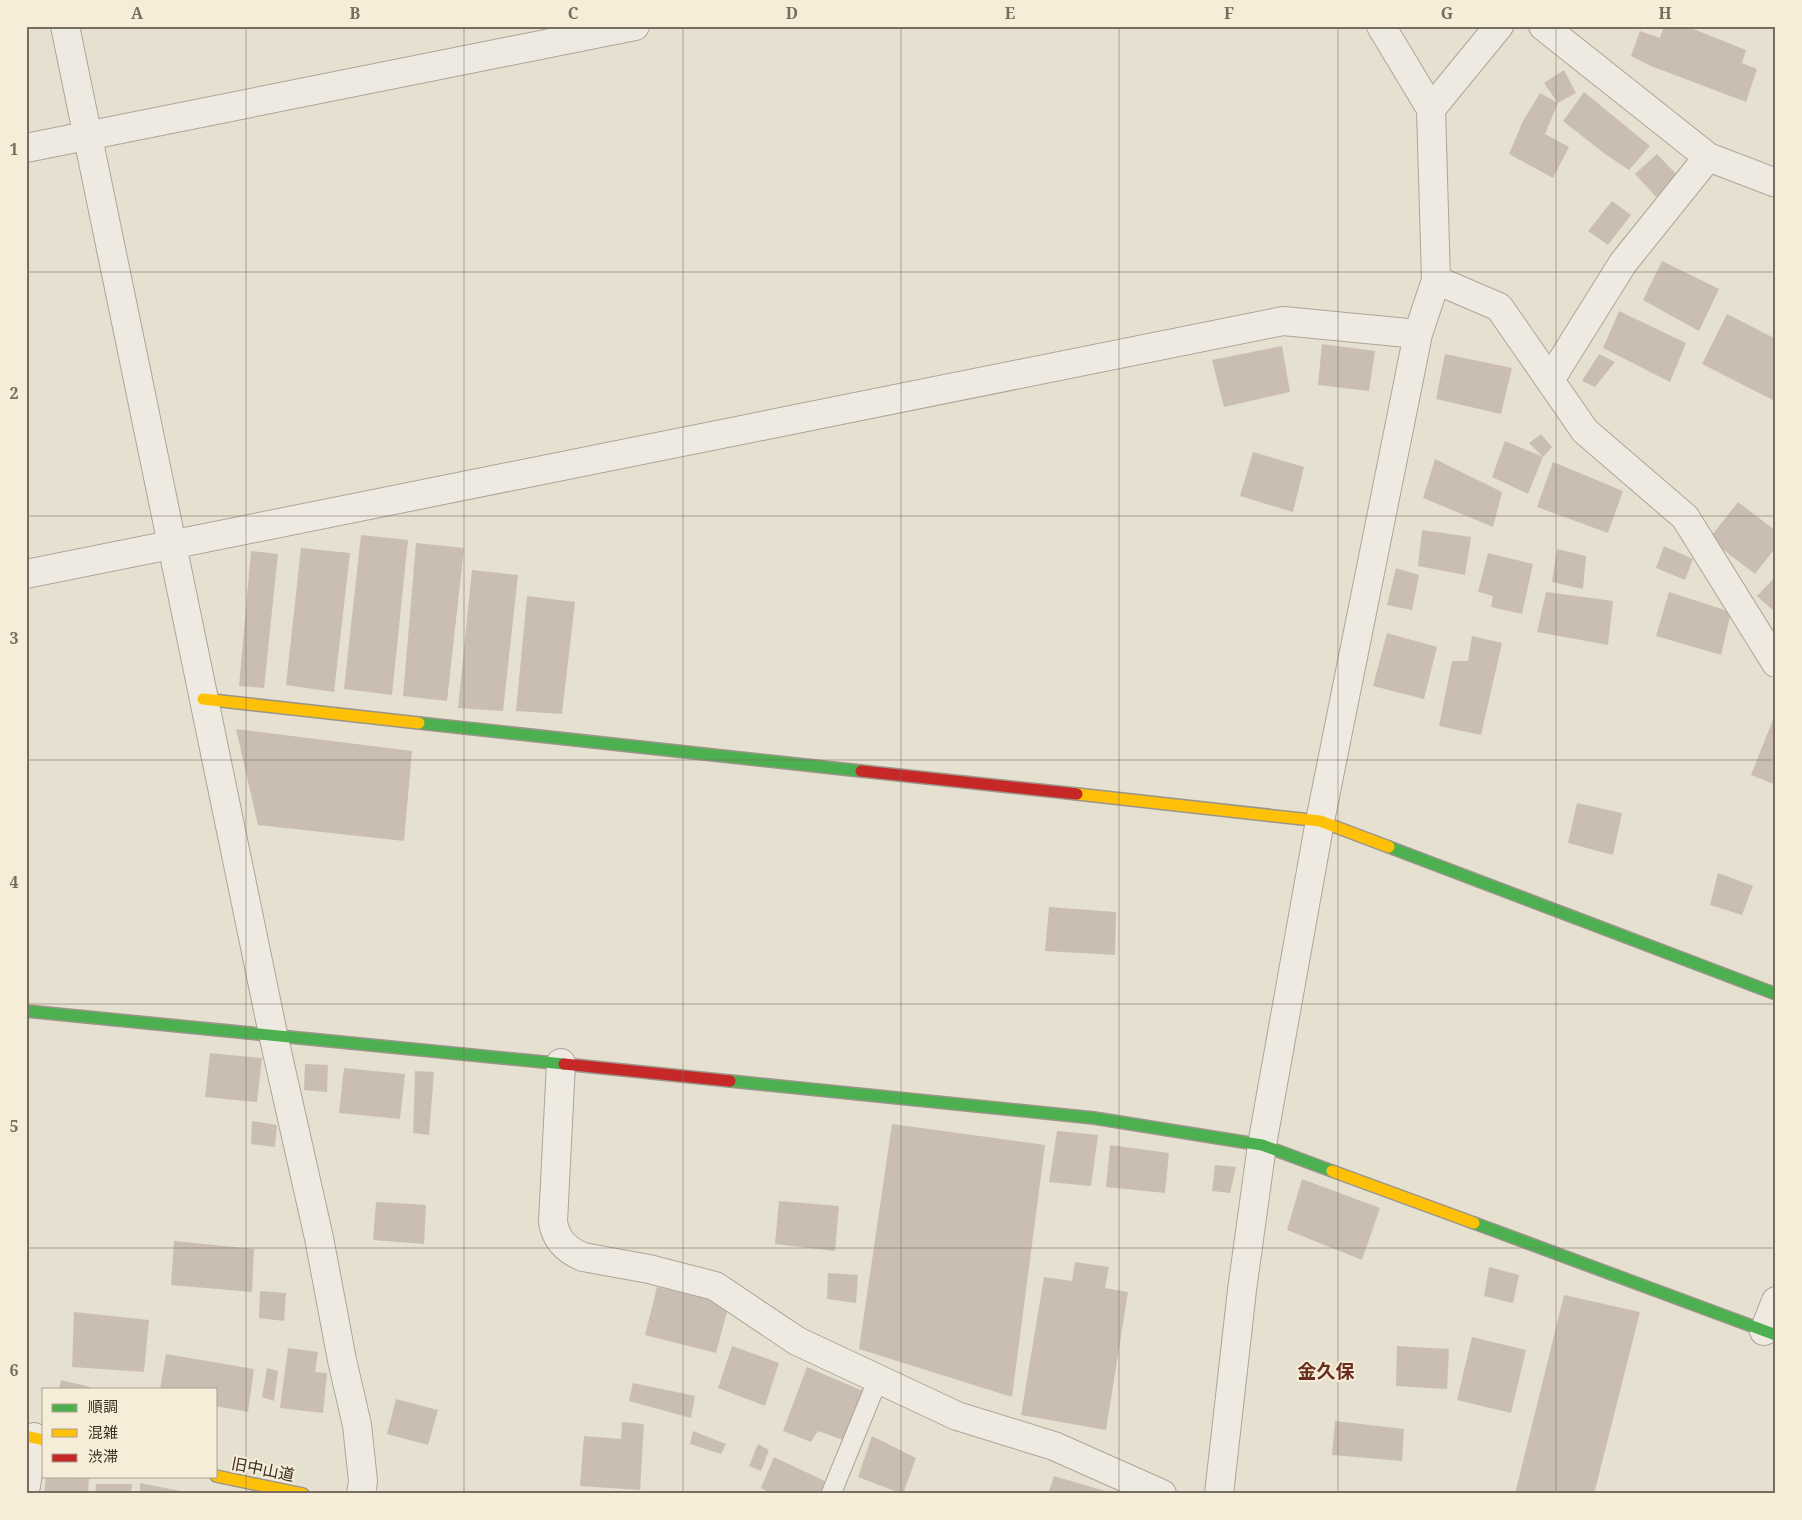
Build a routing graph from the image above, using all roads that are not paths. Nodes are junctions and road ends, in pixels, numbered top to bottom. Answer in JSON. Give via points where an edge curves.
{"nodes":[{"id":1,"x":65,"y":26,"type":"edge"},
{"id":2,"x":635,"y":26,"type":"edge"},
{"id":3,"x":1381,"y":26,"type":"edge"},
{"id":4,"x":1500,"y":26,"type":"edge"},
{"id":5,"x":1543,"y":26,"type":"edge"},
{"id":6,"x":1431,"y":109,"type":"junction"},
{"id":7,"x":88,"y":136,"type":"junction"},
{"id":8,"x":26,"y":148,"type":"edge"},
{"id":9,"x":1708,"y":157,"type":"junction"},
{"id":10,"x":1776,"y":182,"type":"edge"},
{"id":11,"x":1436,"y":280,"type":"junction"},
{"id":12,"x":1418,"y":334,"type":"junction"},
{"id":13,"x":1550,"y":380,"type":"junction"},
{"id":14,"x":171,"y":545,"type":"junction"},
{"id":15,"x":26,"y":574,"type":"edge"},
{"id":16,"x":1776,"y":663,"type":"edge"},
{"id":17,"x":204,"y":699,"type":"junction"},
{"id":18,"x":1320,"y":820,"type":"junction"},
{"id":19,"x":1776,"y":994,"type":"edge"},
{"id":20,"x":26,"y":1011,"type":"edge"},
{"id":21,"x":273,"y":1034,"type":"junction"},
{"id":22,"x":561,"y":1063,"type":"junction"},
{"id":23,"x":1262,"y":1145,"type":"junction"},
{"id":24,"x":1776,"y":1301,"type":"edge"},
{"id":25,"x":1770,"y":1333,"type":"edge"},
{"id":26,"x":878,"y":1379,"type":"junction"},
{"id":27,"x":35,"y":1438,"type":"edge"},
{"id":28,"x":218,"y":1476,"type":"edge"},
{"id":29,"x":26,"y":1486,"type":"edge"},
{"id":30,"x":303,"y":1494,"type":"edge"},
{"id":31,"x":361,"y":1494,"type":"edge"},
{"id":32,"x":831,"y":1494,"type":"edge"},
{"id":33,"x":1162,"y":1494,"type":"edge"},
{"id":34,"x":1219,"y":1494,"type":"edge"}],
"edges":[{"from":1,"to":7,"type":"street"},
{"from":2,"to":7,"type":"street"},
{"from":3,"to":6,"type":"street"},
{"from":4,"to":6,"type":"street"},
{"from":5,"to":9,"type":"street"},
{"from":6,"to":11,"type":"street"},
{"from":7,"to":8,"type":"street"},
{"from":7,"to":14,"type":"street"},
{"from":9,"to":10,"type":"street"},
{"from":9,"to":13,"type":"street","via":[[1623,263]]},
{"from":11,"to":12,"type":"street"},
{"from":11,"to":13,"type":"street","via":[[1498,307]]},
{"from":12,"to":14,"type":"street","via":[[1283,321]]},
{"from":12,"to":18,"type":"street"},
{"from":13,"to":16,"type":"street","via":[[1586,431],[1684,517]]},
{"from":14,"to":15,"type":"street"},
{"from":14,"to":17,"type":"street"},
{"from":17,"to":18,"type":"street"},
{"from":17,"to":21,"type":"street"},
{"from":18,"to":19,"type":"street"},
{"from":18,"to":23,"type":"street"},
{"from":20,"to":21,"type":"street"},
{"from":21,"to":22,"type":"street"},
{"from":21,"to":31,"type":"street","via":[[357,1425],[363,1481]]},
{"from":22,"to":23,"type":"street","via":[[1094,1118]]},
{"from":22,"to":26,"type":"street","via":[[553,1222],[559,1240],[566,1247],[583,1257],[715,1286],[797,1341]]},
{"from":23,"to":25,"type":"street"},
{"from":23,"to":34,"type":"street"},
{"from":24,"to":25,"type":"street"},
{"from":26,"to":32,"type":"lane"},
{"from":26,"to":33,"type":"street","via":[[957,1416],[1054,1446]]},
{"from":27,"to":29,"type":"street"},
{"from":28,"to":30,"type":"street","name":"旧中山道"}]}
